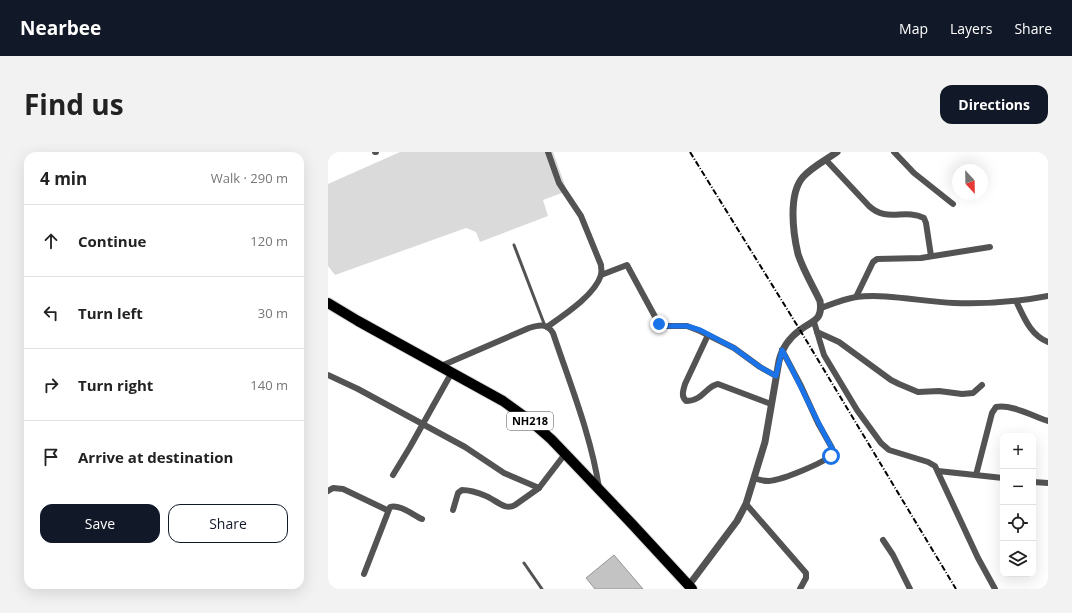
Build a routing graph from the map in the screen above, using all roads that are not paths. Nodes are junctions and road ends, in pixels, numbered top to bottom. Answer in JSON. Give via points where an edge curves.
{"nodes":[{"id":1,"x":548,"y":152,"type":"edge"},
{"id":2,"x":837,"y":152,"type":"edge"},
{"id":3,"x":894,"y":152,"type":"edge"},
{"id":4,"x":826,"y":160,"type":"junction"},
{"id":5,"x":953,"y":204,"type":"dead end"},
{"id":6,"x":514,"y":245,"type":"dead end"},
{"id":7,"x":990,"y":247,"type":"dead end"},
{"id":8,"x":930,"y":256,"type":"junction"},
{"id":9,"x":601,"y":275,"type":"junction"},
{"id":10,"x":1048,"y":296,"type":"edge"},
{"id":11,"x":856,"y":297,"type":"junction"},
{"id":12,"x":1016,"y":301,"type":"junction"},
{"id":13,"x":328,"y":304,"type":"edge"},
{"id":14,"x":821,"y":308,"type":"junction"},
{"id":15,"x":814,"y":322,"type":"junction"},
{"id":16,"x":546,"y":326,"type":"junction"},
{"id":17,"x":817,"y":332,"type":"junction"},
{"id":18,"x":708,"y":335,"type":"junction"},
{"id":19,"x":1048,"y":342,"type":"edge"},
{"id":20,"x":782,"y":350,"type":"junction"},
{"id":21,"x":441,"y":366,"type":"junction"},
{"id":22,"x":452,"y":372,"type":"junction"},
{"id":23,"x":328,"y":375,"type":"edge"},
{"id":24,"x":776,"y":376,"type":"junction"},
{"id":25,"x":982,"y":385,"type":"dead end"},
{"id":26,"x":772,"y":404,"type":"junction"},
{"id":27,"x":1048,"y":421,"type":"edge"},
{"id":28,"x":423,"y":424,"type":"junction"},
{"id":29,"x":565,"y":454,"type":"junction"},
{"id":30,"x":938,"y":471,"type":"junction"},
{"id":31,"x":393,"y":475,"type":"dead end"},
{"id":32,"x":976,"y":475,"type":"junction"},
{"id":33,"x":754,"y":478,"type":"junction"},
{"id":34,"x":1000,"y":478,"type":"edge"},
{"id":35,"x":1036,"y":482,"type":"edge"},
{"id":36,"x":1048,"y":483,"type":"edge"},
{"id":37,"x":539,"y":488,"type":"junction"},
{"id":38,"x":600,"y":490,"type":"junction"},
{"id":39,"x":328,"y":491,"type":"edge"},
{"id":40,"x":746,"y":504,"type":"junction"},
{"id":41,"x":387,"y":510,"type":"junction"},
{"id":42,"x":453,"y":510,"type":"dead end"},
{"id":43,"x":422,"y":519,"type":"dead end"},
{"id":44,"x":883,"y":540,"type":"dead end"},
{"id":45,"x":524,"y":563,"type":"dead end"},
{"id":46,"x":364,"y":574,"type":"dead end"},
{"id":47,"x":690,"y":587,"type":"edge"},
{"id":48,"x":542,"y":589,"type":"edge"},
{"id":49,"x":800,"y":589,"type":"edge"},
{"id":50,"x":910,"y":589,"type":"edge"},
{"id":51,"x":995,"y":589,"type":"edge"}],
"edges":[{"from":1,"to":9,"type":"street","via":[[559,183],[584,221],[601,265]]},
{"from":2,"to":4,"type":"street"},
{"from":3,"to":5,"type":"street","via":[[914,173]]},
{"from":4,"to":8,"type":"street","via":[[877,213],[908,214],[924,218]]},
{"from":4,"to":14,"type":"street","via":[[802,178],[796,187],[793,206],[798,254]]},
{"from":6,"to":16,"type":"lane"},
{"from":7,"to":8,"type":"street"},
{"from":8,"to":11,"type":"street","via":[[877,259],[873,262]]},
{"from":9,"to":16,"type":"street","via":[[584,298]]},
{"from":9,"to":18,"type":"street","via":[[627,265],[659,324],[687,326]]},
{"from":10,"to":12,"type":"street"},
{"from":11,"to":12,"type":"street","via":[[953,303]]},
{"from":11,"to":14,"type":"street"},
{"from":12,"to":19,"type":"street","via":[[1031,330]]},
{"from":13,"to":21,"type":"highway","number":"NH218"},
{"from":14,"to":15,"type":"street"},
{"from":15,"to":17,"type":"street"},
{"from":15,"to":20,"type":"street","via":[[800,330]]},
{"from":16,"to":21,"type":"street","via":[[529,328]]},
{"from":16,"to":38,"type":"street","via":[[553,333],[586,432]]},
{"from":17,"to":25,"type":"street","via":[[839,342],[891,380],[918,392],[969,394],[977,391]]},
{"from":17,"to":30,"type":"street","via":[[824,355],[857,410],[881,443],[889,450],[928,462],[936,466]]},
{"from":18,"to":24,"type":"street","via":[[734,348]]},
{"from":18,"to":26,"type":"street","via":[[685,384],[684,399],[693,400],[718,384]]},
{"from":20,"to":24,"type":"street"},
{"from":20,"to":33,"type":"street","via":[[833,454],[808,468],[775,480],[764,481]]},
{"from":21,"to":22,"type":"highway","number":"NH218"},
{"from":22,"to":28,"type":"street"},
{"from":22,"to":29,"type":"highway","number":"NH218","via":[[503,401],[528,419]]},
{"from":23,"to":28,"type":"street"},
{"from":24,"to":26,"type":"street"},
{"from":26,"to":33,"type":"street","via":[[765,442]]},
{"from":27,"to":32,"type":"street","via":[[1021,410],[1000,406],[994,408]]},
{"from":28,"to":31,"type":"street"},
{"from":28,"to":37,"type":"street","via":[[470,450],[504,473]]},
{"from":29,"to":37,"type":"street"},
{"from":29,"to":38,"type":"highway","number":"NH218"},
{"from":30,"to":32,"type":"street"},
{"from":30,"to":51,"type":"street"},
{"from":32,"to":34,"type":"street"},
{"from":33,"to":40,"type":"street"},
{"from":35,"to":36,"type":"street"},
{"from":37,"to":42,"type":"street","via":[[510,507],[486,496],[462,490],[458,493]]},
{"from":38,"to":47,"type":"highway","number":"NH218"},
{"from":39,"to":41,"type":"street","via":[[333,488],[343,489]]},
{"from":40,"to":47,"type":"street","via":[[737,521]]},
{"from":40,"to":49,"type":"street","via":[[806,573]]},
{"from":41,"to":43,"type":"street","via":[[396,506]]},
{"from":41,"to":46,"type":"street"},
{"from":44,"to":50,"type":"street"},
{"from":45,"to":48,"type":"lane"}]}
